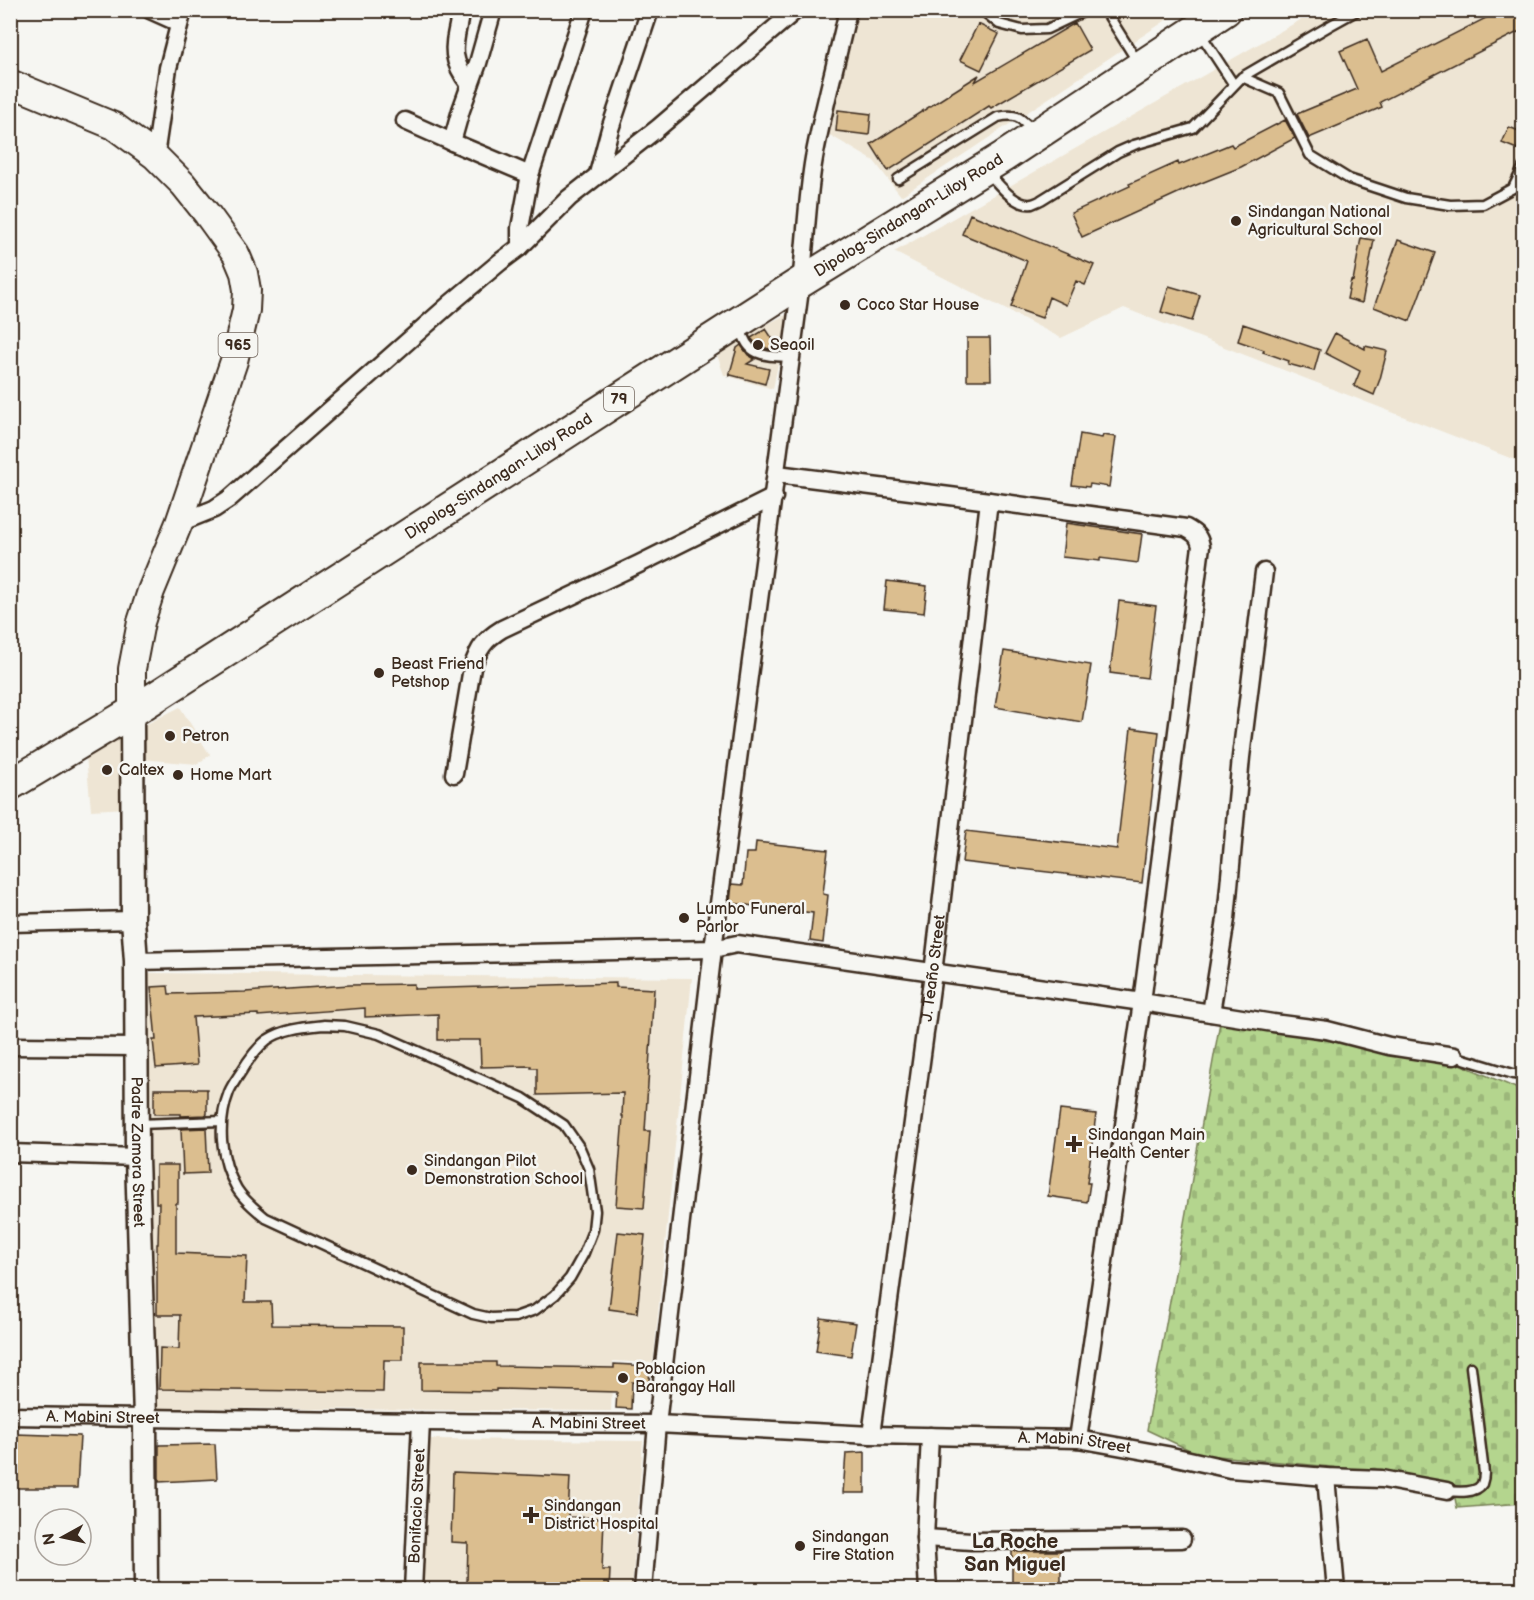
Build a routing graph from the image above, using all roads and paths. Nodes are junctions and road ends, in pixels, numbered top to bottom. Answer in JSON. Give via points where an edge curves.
{"nodes":[{"id":1,"x":150,"y":10,"type":"edge"},
{"id":2,"x":461,"y":10,"type":"edge"},
{"id":3,"x":493,"y":10,"type":"edge"},
{"id":4,"x":584,"y":10,"type":"edge"},
{"id":5,"x":650,"y":10,"type":"edge"},
{"id":6,"x":796,"y":10,"type":"edge"},
{"id":7,"x":848,"y":10,"type":"edge"},
{"id":8,"x":982,"y":10,"type":"edge"},
{"id":9,"x":1087,"y":10,"type":"edge"},
{"id":10,"x":1105,"y":10,"type":"edge"},
{"id":11,"x":1226,"y":10,"type":"edge"},
{"id":12,"x":1358,"y":10,"type":"edge"},
{"id":13,"x":181,"y":17,"type":"edge"},
{"id":14,"x":1197,"y":29,"type":"junction"},
{"id":15,"x":1141,"y":67,"type":"junction"},
{"id":16,"x":1242,"y":77,"type":"junction"},
{"id":17,"x":10,"y":83,"type":"edge"},
{"id":18,"x":470,"y":85,"type":"junction"},
{"id":19,"x":1234,"y":85,"type":"junction"},
{"id":20,"x":405,"y":121,"type":"dead end"},
{"id":21,"x":1037,"y":135,"type":"junction"},
{"id":22,"x":452,"y":142,"type":"junction"},
{"id":23,"x":155,"y":156,"type":"junction"},
{"id":24,"x":1524,"y":166,"type":"edge"},
{"id":25,"x":984,"y":168,"type":"junction"},
{"id":26,"x":598,"y":174,"type":"junction"},
{"id":27,"x":530,"y":175,"type":"junction"},
{"id":28,"x":898,"y":179,"type":"dead end"},
{"id":29,"x":520,"y":247,"type":"junction"},
{"id":30,"x":801,"y":282,"type":"junction"},
{"id":31,"x":739,"y":321,"type":"junction"},
{"id":32,"x":792,"y":357,"type":"junction"},
{"id":33,"x":777,"y":474,"type":"junction"},
{"id":34,"x":774,"y":497,"type":"junction"},
{"id":35,"x":989,"y":501,"type":"junction"},
{"id":36,"x":179,"y":523,"type":"junction"},
{"id":37,"x":1264,"y":572,"type":"dead end"},
{"id":38,"x":132,"y":712,"type":"junction"},
{"id":39,"x":454,"y":774,"type":"dead end"},
{"id":40,"x":10,"y":785,"type":"edge"},
{"id":41,"x":133,"y":920,"type":"junction"},
{"id":42,"x":10,"y":923,"type":"edge"},
{"id":43,"x":713,"y":949,"type":"junction"},
{"id":44,"x":135,"y":961,"type":"junction"},
{"id":45,"x":933,"y":973,"type":"junction"},
{"id":46,"x":1142,"y":1002,"type":"junction"},
{"id":47,"x":1211,"y":1013,"type":"junction"},
{"id":48,"x":10,"y":1046,"type":"edge"},
{"id":49,"x":137,"y":1047,"type":"junction"},
{"id":50,"x":1454,"y":1056,"type":"joint"},
{"id":51,"x":1524,"y":1076,"type":"edge"},
{"id":52,"x":222,"y":1121,"type":"junction"},
{"id":53,"x":137,"y":1124,"type":"junction"},
{"id":54,"x":10,"y":1153,"type":"edge"},
{"id":55,"x":137,"y":1156,"type":"junction"},
{"id":56,"x":1471,"y":1367,"type":"dead end"},
{"id":57,"x":10,"y":1416,"type":"edge"},
{"id":58,"x":145,"y":1418,"type":"junction"},
{"id":59,"x":421,"y":1422,"type":"junction"},
{"id":60,"x":657,"y":1424,"type":"junction"},
{"id":61,"x":871,"y":1435,"type":"junction"},
{"id":62,"x":930,"y":1436,"type":"junction"},
{"id":63,"x":1078,"y":1439,"type":"junction"},
{"id":64,"x":1326,"y":1477,"type":"junction"},
{"id":65,"x":1447,"y":1491,"type":"joint"},
{"id":66,"x":925,"y":1538,"type":"junction"},
{"id":67,"x":1182,"y":1539,"type":"dead end"},
{"id":68,"x":146,"y":1590,"type":"edge"},
{"id":69,"x":413,"y":1590,"type":"edge"},
{"id":70,"x":643,"y":1590,"type":"edge"},
{"id":71,"x":928,"y":1590,"type":"edge"},
{"id":72,"x":1336,"y":1590,"type":"edge"}],
"edges":[{"from":1,"to":13,"type":"street"},
{"from":2,"to":18,"type":"street","via":[[455,60]]},
{"from":3,"to":18,"type":"street"},
{"from":4,"to":27,"type":"street"},
{"from":5,"to":26,"type":"street"},
{"from":6,"to":26,"type":"street"},
{"from":7,"to":30,"type":"street","via":[[814,159]]},
{"from":8,"to":9,"type":"lane","via":[[999,24],[1022,30],[1047,29]]},
{"from":10,"to":15,"type":"lane"},
{"from":11,"to":14,"type":"highway","name":"Dipolog-Sindangan-Liloy Road","number":"79"},
{"from":12,"to":16,"type":"lane"},
{"from":13,"to":23,"type":"street","via":[[168,68]]},
{"from":14,"to":15,"type":"highway","name":"Dipolog-Sindangan-Liloy Road","number":"79"},
{"from":14,"to":19,"type":"lane"},
{"from":15,"to":21,"type":"highway","name":"Dipolog-Sindangan-Liloy Road","number":"79"},
{"from":16,"to":19,"type":"lane"},
{"from":16,"to":24,"type":"lane","via":[[1279,93],[1310,155],[1349,179],[1406,198],[1450,205],[1483,204],[1513,189]]},
{"from":17,"to":23,"type":"main road","number":"965","via":[[114,126]]},
{"from":18,"to":22,"type":"street"},
{"from":19,"to":25,"type":"lane","via":[[1193,128],[1118,152],[1032,204],[1023,204],[1003,190]]},
{"from":20,"to":22,"type":"street"},
{"from":21,"to":25,"type":"highway","name":"Dipolog-Sindangan-Liloy Road","number":"79"},
{"from":21,"to":28,"type":"lane","via":[[1020,117],[998,117]]},
{"from":22,"to":27,"type":"street"},
{"from":23,"to":36,"type":"main road","number":"965","via":[[183,184],[236,254],[247,290],[234,361]]},
{"from":25,"to":30,"type":"highway","name":"Dipolog-Sindangan-Liloy Road","number":"79"},
{"from":26,"to":29,"type":"street"},
{"from":27,"to":29,"type":"street"},
{"from":29,"to":36,"type":"street","via":[[229,499]]},
{"from":30,"to":31,"type":"highway","name":"Dipolog-Sindangan-Liloy Road","number":"79"},
{"from":30,"to":32,"type":"street"},
{"from":31,"to":32,"type":"lane","via":[[746,344],[756,352]]},
{"from":31,"to":38,"type":"highway","name":"Dipolog-Sindangan-Liloy Road","number":"79"},
{"from":32,"to":33,"type":"street"},
{"from":33,"to":34,"type":"street"},
{"from":33,"to":35,"type":"street"},
{"from":34,"to":39,"type":"street","via":[[490,636],[477,652],[472,668]]},
{"from":34,"to":43,"type":"street"},
{"from":35,"to":45,"type":"street","name":"J. Teaño Street"},
{"from":35,"to":46,"type":"street","via":[[1186,528],[1200,539]]},
{"from":36,"to":38,"type":"main road","number":"965","via":[[141,622],[132,669]]},
{"from":37,"to":47,"type":"street","via":[[1226,919]]},
{"from":38,"to":40,"type":"highway","name":"Dipolog-Sindangan-Liloy Road","number":"79"},
{"from":38,"to":41,"type":"street","name":"Padre Zamora Street"},
{"from":41,"to":42,"type":"street"},
{"from":41,"to":44,"type":"street","name":"Padre Zamora Street"},
{"from":43,"to":44,"type":"street"},
{"from":43,"to":45,"type":"street","via":[[737,944]]},
{"from":43,"to":60,"type":"street"},
{"from":44,"to":49,"type":"street","name":"Padre Zamora Street"},
{"from":45,"to":46,"type":"street"},
{"from":45,"to":61,"type":"street","name":"J. Teaño Street"},
{"from":46,"to":47,"type":"street"},
{"from":46,"to":63,"type":"street"},
{"from":47,"to":50,"type":"street","via":[[1327,1030],[1389,1046]]},
{"from":48,"to":49,"type":"street"},
{"from":49,"to":53,"type":"street","name":"Padre Zamora Street"},
{"from":50,"to":51,"type":"lane"},
{"from":52,"to":52,"type":"lane","via":[[229,1091],[246,1063],[267,1040],[293,1029],[324,1025],[379,1034],[523,1098],[564,1125],[590,1169],[593,1230],[570,1278],[535,1310],[516,1317],[473,1314],[266,1218],[238,1191],[222,1147]]},
{"from":52,"to":53,"type":"lane"},
{"from":53,"to":55,"type":"street","name":"Padre Zamora Street"},
{"from":54,"to":55,"type":"street"},
{"from":55,"to":58,"type":"street","name":"Padre Zamora Street"},
{"from":56,"to":65,"type":"lane","via":[[1483,1480],[1474,1489]]},
{"from":57,"to":58,"type":"street","name":"A. Mabini Street"},
{"from":58,"to":59,"type":"street","name":"A. Mabini Street"},
{"from":58,"to":68,"type":"street","name":"Padre Zamora Street"},
{"from":59,"to":60,"type":"street","name":"A. Mabini Street"},
{"from":59,"to":69,"type":"street","name":"Bonifacio Street"},
{"from":60,"to":61,"type":"street","name":"A. Mabini Street"},
{"from":60,"to":70,"type":"street"},
{"from":61,"to":62,"type":"street","name":"A. Mabini Street"},
{"from":62,"to":63,"type":"street","name":"A. Mabini Street"},
{"from":62,"to":66,"type":"street"},
{"from":63,"to":64,"type":"street","name":"A. Mabini Street","via":[[1230,1469]]},
{"from":64,"to":65,"type":"street","name":"A. Mabini Street","via":[[1382,1479]]},
{"from":64,"to":72,"type":"street"},
{"from":66,"to":67,"type":"street"},
{"from":66,"to":71,"type":"street"}]}
